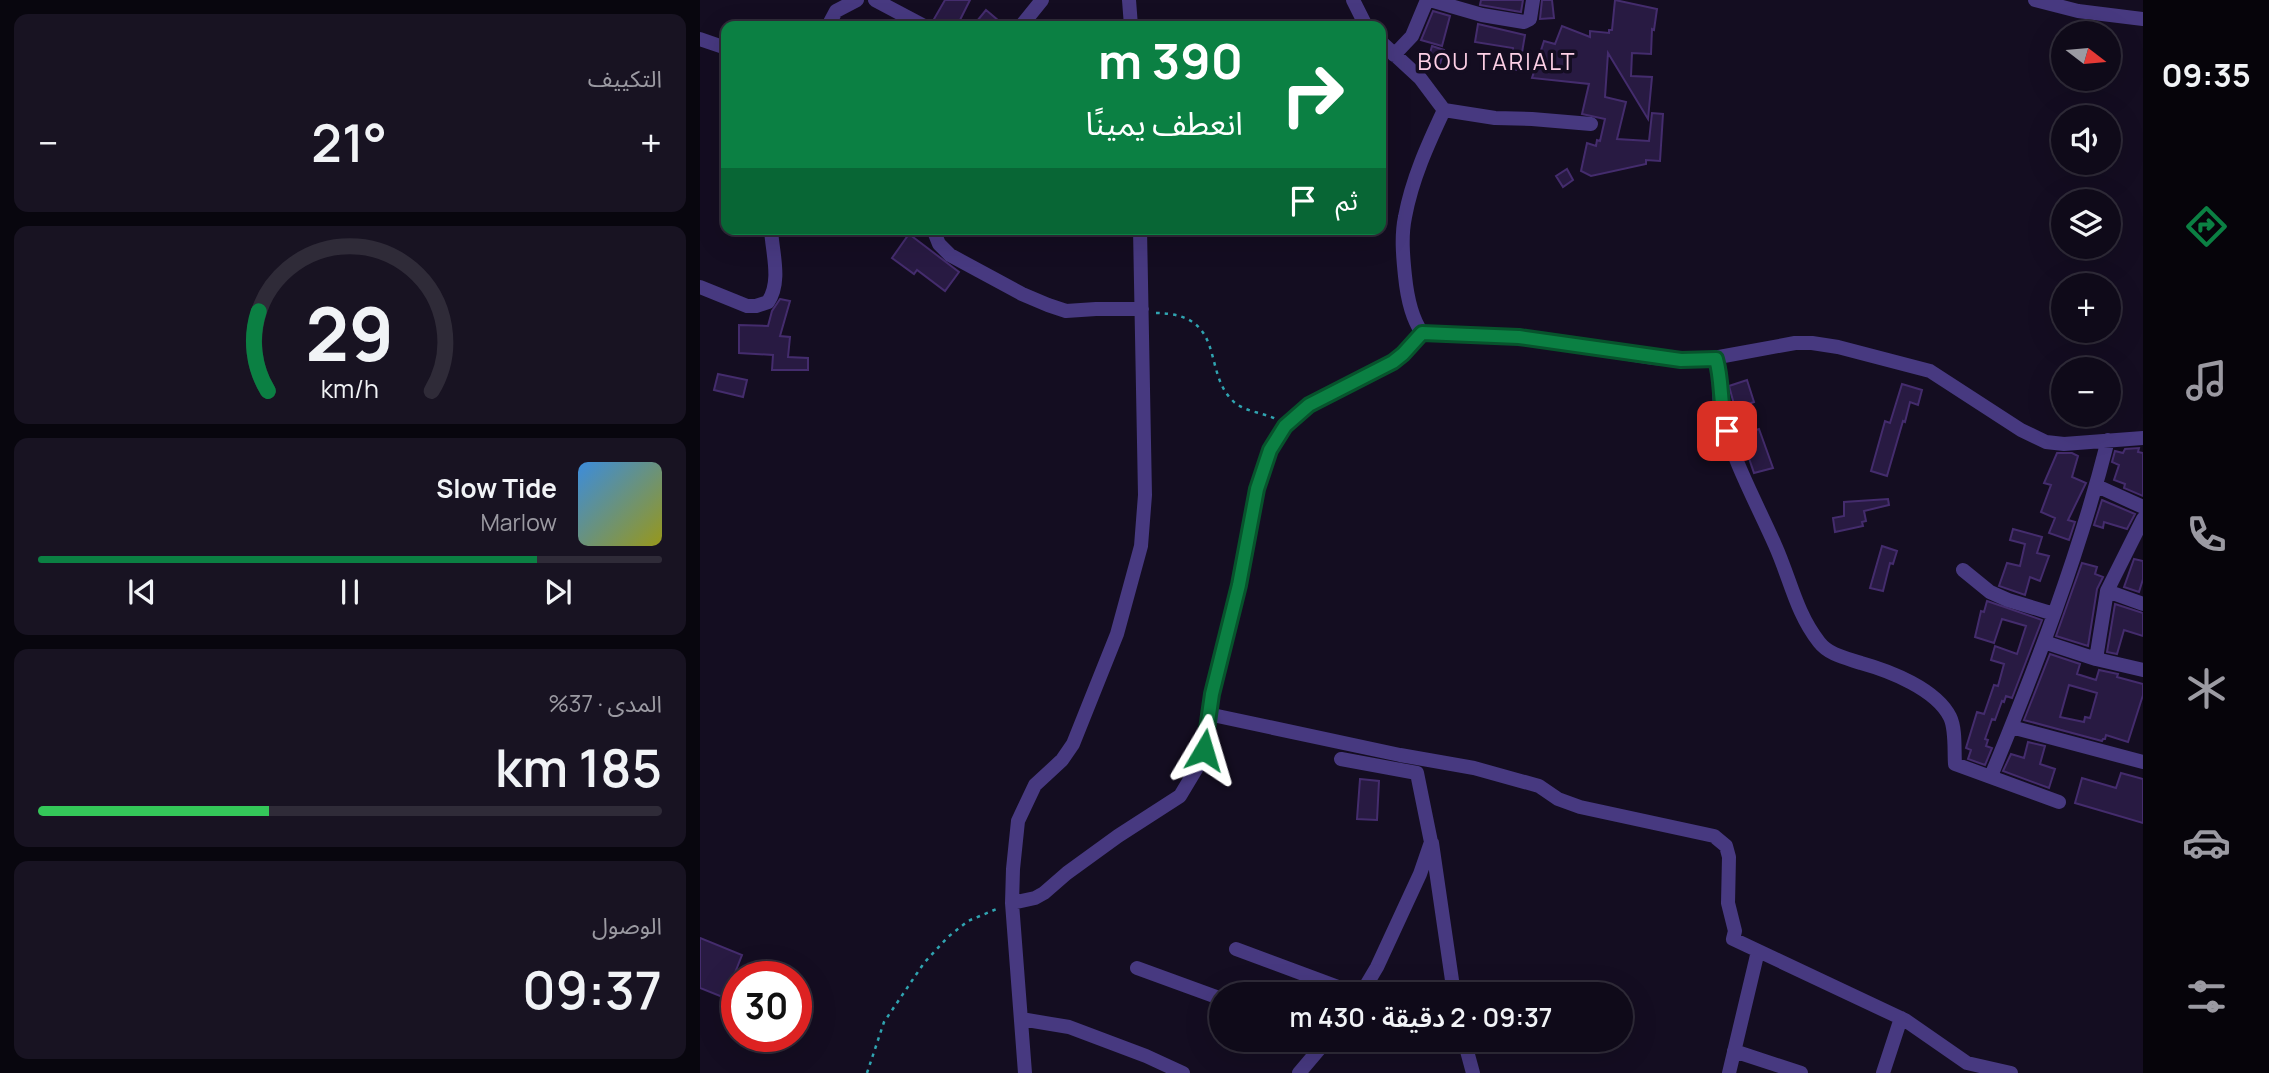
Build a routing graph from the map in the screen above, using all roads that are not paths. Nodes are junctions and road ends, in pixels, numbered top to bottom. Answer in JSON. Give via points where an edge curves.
{"nodes":[{"id":1,"x":857,"y":0,"type":"edge"},
{"id":2,"x":874,"y":0,"type":"edge"},
{"id":3,"x":1042,"y":0,"type":"edge"},
{"id":4,"x":1129,"y":0,"type":"edge"},
{"id":5,"x":1353,"y":0,"type":"edge"},
{"id":6,"x":1429,"y":0,"type":"edge"},
{"id":7,"x":1533,"y":0,"type":"edge"},
{"id":8,"x":2035,"y":0,"type":"edge"},
{"id":9,"x":2143,"y":19,"type":"edge"},
{"id":10,"x":831,"y":21,"type":"edge"},
{"id":11,"x":914,"y":21,"type":"edge"},
{"id":12,"x":1025,"y":21,"type":"edge"},
{"id":13,"x":1131,"y":21,"type":"edge"},
{"id":14,"x":1364,"y":21,"type":"edge"},
{"id":15,"x":700,"y":39,"type":"edge"},
{"id":16,"x":721,"y":46,"type":"edge"},
{"id":17,"x":1386,"y":47,"type":"edge"},
{"id":18,"x":1394,"y":55,"type":"junction"},
{"id":19,"x":1444,"y":110,"type":"junction"},
{"id":20,"x":1591,"y":124,"type":"dead end"},
{"id":21,"x":772,"y":235,"type":"edge"},
{"id":22,"x":935,"y":235,"type":"edge"},
{"id":23,"x":1140,"y":235,"type":"edge"},
{"id":24,"x":700,"y":287,"type":"edge"},
{"id":25,"x":1142,"y":311,"type":"junction"},
{"id":26,"x":1422,"y":333,"type":"junction"},
{"id":27,"x":1716,"y":359,"type":"junction"},
{"id":28,"x":2143,"y":438,"type":"edge"},
{"id":29,"x":2108,"y":440,"type":"junction"},
{"id":30,"x":2096,"y":486,"type":"junction"},
{"id":31,"x":2143,"y":507,"type":"edge"},
{"id":32,"x":2143,"y":519,"type":"edge"},
{"id":33,"x":1963,"y":570,"type":"dead end"},
{"id":34,"x":2107,"y":591,"type":"junction"},
{"id":35,"x":2143,"y":604,"type":"edge"},
{"id":36,"x":2054,"y":614,"type":"junction"},
{"id":37,"x":2044,"y":642,"type":"junction"},
{"id":38,"x":2096,"y":659,"type":"junction"},
{"id":39,"x":2143,"y":670,"type":"edge"},
{"id":40,"x":1208,"y":714,"type":"junction"},
{"id":41,"x":2011,"y":727,"type":"junction"},
{"id":42,"x":1341,"y":759,"type":"dead end"},
{"id":43,"x":2143,"y":762,"type":"edge"},
{"id":44,"x":1991,"y":776,"type":"junction"},
{"id":45,"x":2059,"y":802,"type":"dead end"},
{"id":46,"x":1432,"y":842,"type":"junction"},
{"id":47,"x":1012,"y":903,"type":"junction"},
{"id":48,"x":1236,"y":949,"type":"dead end"},
{"id":49,"x":1758,"y":951,"type":"junction"},
{"id":50,"x":1137,"y":968,"type":"dead end"},
{"id":51,"x":1326,"y":982,"type":"edge"},
{"id":52,"x":1367,"y":982,"type":"edge"},
{"id":53,"x":1452,"y":982,"type":"edge"},
{"id":54,"x":1209,"y":994,"type":"edge"},
{"id":55,"x":1901,"y":1018,"type":"junction"},
{"id":56,"x":1021,"y":1019,"type":"junction"},
{"id":57,"x":1734,"y":1051,"type":"junction"},
{"id":58,"x":1315,"y":1052,"type":"edge"},
{"id":59,"x":1467,"y":1052,"type":"edge"},
{"id":60,"x":1307,"y":1070,"type":"edge"},
{"id":61,"x":1025,"y":1073,"type":"edge"},
{"id":62,"x":1183,"y":1073,"type":"edge"},
{"id":63,"x":1473,"y":1073,"type":"edge"},
{"id":64,"x":1729,"y":1073,"type":"edge"},
{"id":65,"x":1801,"y":1073,"type":"edge"},
{"id":66,"x":1883,"y":1073,"type":"edge"},
{"id":67,"x":2011,"y":1073,"type":"edge"}],
"edges":[{"from":1,"to":10,"type":"street","via":[[836,11]]},
{"from":2,"to":11,"type":"street"},
{"from":3,"to":12,"type":"street"},
{"from":4,"to":13,"type":"street"},
{"from":5,"to":14,"type":"street"},
{"from":6,"to":7,"type":"street","via":[[1482,16],[1524,22],[1530,19]]},
{"from":6,"to":18,"type":"street","via":[[1412,36]]},
{"from":8,"to":9,"type":"street"},
{"from":15,"to":16,"type":"street"},
{"from":17,"to":18,"type":"street"},
{"from":18,"to":19,"type":"street","via":[[1420,78]]},
{"from":19,"to":20,"type":"street"},
{"from":19,"to":26,"type":"street","via":[[1426,146],[1404,218],[1406,287]]},
{"from":21,"to":24,"type":"street","via":[[775,273],[768,302],[747,306]]},
{"from":22,"to":25,"type":"street","via":[[950,256],[1048,305],[1066,311]]},
{"from":23,"to":25,"type":"street"},
{"from":25,"to":47,"type":"street","via":[[1145,495],[1141,545],[1117,634],[1073,744],[1035,785],[1018,821]]},
{"from":26,"to":27,"type":"street","via":[[1519,337],[1681,360]]},
{"from":26,"to":40,"type":"street","via":[[1393,362],[1309,405],[1285,426],[1270,450],[1257,489]]},
{"from":27,"to":29,"type":"street","via":[[1795,343],[1838,347],[1930,371],[2038,439],[2064,444]]},
{"from":27,"to":44,"type":"street","via":[[1721,415],[1808,628],[1825,649],[1894,674],[1931,694],[1952,719],[1955,764]]},
{"from":28,"to":29,"type":"street"},
{"from":29,"to":30,"type":"street"},
{"from":30,"to":31,"type":"street"},
{"from":30,"to":36,"type":"street"},
{"from":32,"to":34,"type":"street"},
{"from":33,"to":36,"type":"street","via":[[1990,592]]},
{"from":34,"to":35,"type":"street"},
{"from":34,"to":38,"type":"street"},
{"from":36,"to":37,"type":"street"},
{"from":37,"to":38,"type":"street"},
{"from":37,"to":41,"type":"street"},
{"from":38,"to":39,"type":"street"},
{"from":40,"to":47,"type":"street","via":[[1204,750],[1180,796],[1044,893]]},
{"from":40,"to":49,"type":"street","via":[[1474,768],[1539,786],[1580,807],[1714,836],[1726,846],[1729,857],[1733,939]]},
{"from":41,"to":43,"type":"street"},
{"from":41,"to":44,"type":"street"},
{"from":42,"to":46,"type":"street","via":[[1417,773]]},
{"from":44,"to":45,"type":"street"},
{"from":46,"to":52,"type":"street"},
{"from":46,"to":53,"type":"street"},
{"from":47,"to":56,"type":"street"},
{"from":48,"to":51,"type":"street"},
{"from":49,"to":55,"type":"street"},
{"from":49,"to":57,"type":"street"},
{"from":50,"to":54,"type":"street"},
{"from":55,"to":66,"type":"street"},
{"from":55,"to":67,"type":"street","via":[[1967,1063]]},
{"from":56,"to":61,"type":"street"},
{"from":56,"to":62,"type":"street","via":[[1069,1027]]},
{"from":57,"to":64,"type":"street"},
{"from":57,"to":65,"type":"street"},
{"from":58,"to":60,"type":"street"},
{"from":59,"to":63,"type":"street"}]}
